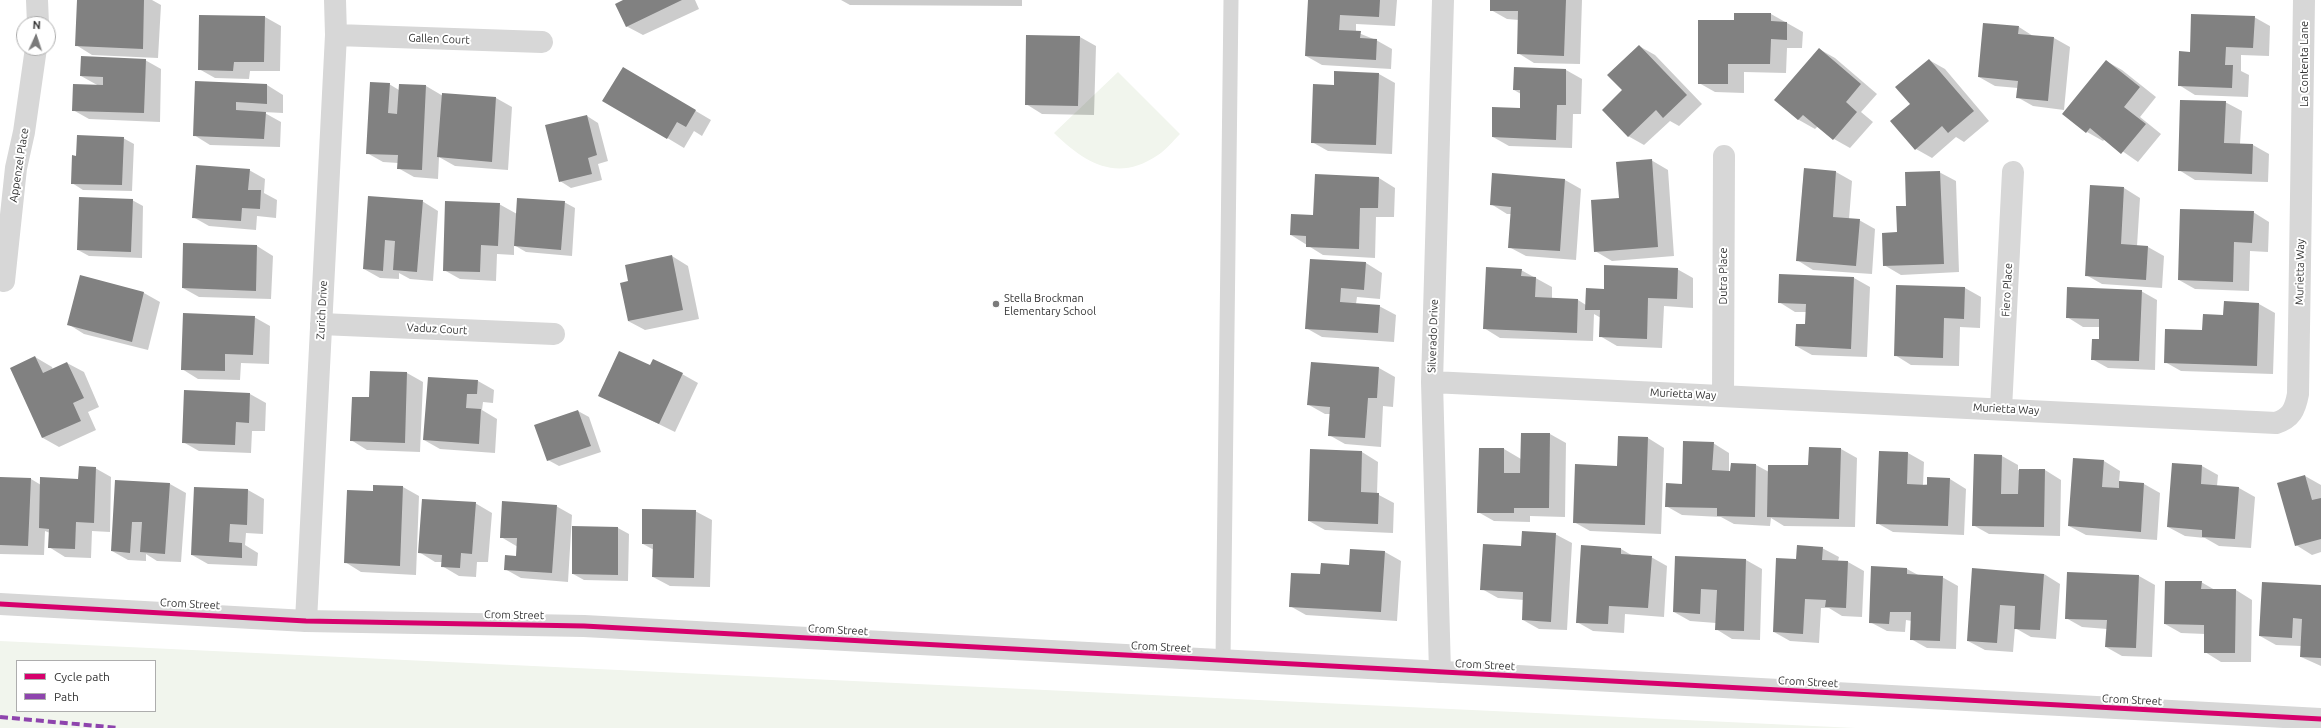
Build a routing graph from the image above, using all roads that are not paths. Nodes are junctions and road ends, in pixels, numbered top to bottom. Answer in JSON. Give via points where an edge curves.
{"nodes":[{"id":1,"x":37,"y":0,"type":"edge"},
{"id":2,"x":336,"y":0,"type":"edge"},
{"id":3,"x":1231,"y":0,"type":"edge"},
{"id":4,"x":1443,"y":0,"type":"edge"},
{"id":5,"x":2304,"y":0,"type":"edge"},
{"id":6,"x":38,"y":16,"type":"edge"},
{"id":7,"x":336,"y":35,"type":"junction"},
{"id":8,"x":542,"y":42,"type":"dead end"},
{"id":9,"x":35,"y":56,"type":"edge"},
{"id":10,"x":2303,"y":129,"type":"joint"},
{"id":11,"x":1724,"y":156,"type":"dead end"},
{"id":12,"x":8,"y":167,"type":"edge"},
{"id":13,"x":2013,"y":172,"type":"dead end"},
{"id":14,"x":4,"y":281,"type":"dead end"},
{"id":15,"x":321,"y":324,"type":"junction"},
{"id":16,"x":554,"y":334,"type":"dead end"},
{"id":17,"x":1432,"y":382,"type":"junction"},
{"id":18,"x":1723,"y":396,"type":"junction"},
{"id":19,"x":2001,"y":409,"type":"junction"},
{"id":20,"x":0,"y":604,"type":"edge"},
{"id":21,"x":306,"y":621,"type":"junction"},
{"id":22,"x":1223,"y":661,"type":"junction"},
{"id":23,"x":1440,"y":672,"type":"junction"},
{"id":24,"x":2321,"y":719,"type":"edge"}],
"edges":[{"from":1,"to":6,"type":"street"},
{"from":2,"to":7,"type":"street","name":"Zurich Drive"},
{"from":3,"to":22,"type":"lane"},
{"from":4,"to":17,"type":"street","name":"Silverado Drive"},
{"from":5,"to":10,"type":"street","name":"La Contenta Lane"},
{"from":7,"to":8,"type":"street","name":"Gallen Court"},
{"from":7,"to":15,"type":"street","name":"Zurich Drive"},
{"from":9,"to":12,"type":"street","name":"Appenzel Place","via":[[24,132]]},
{"from":10,"to":19,"type":"street","name":"Murietta Way","via":[[2298,394],[2294,410],[2286,419],[2276,423]]},
{"from":11,"to":18,"type":"street","name":"Dutra Place"},
{"from":12,"to":14,"type":"street","name":"Appenzel Place"},
{"from":13,"to":19,"type":"street","name":"Fiero Place"},
{"from":15,"to":16,"type":"street","name":"Vaduz Court"},
{"from":15,"to":21,"type":"street","name":"Zurich Drive"},
{"from":17,"to":18,"type":"street","name":"Murietta Way"},
{"from":17,"to":23,"type":"street","name":"Silverado Drive"},
{"from":18,"to":19,"type":"street","name":"Murietta Way"},
{"from":20,"to":21,"type":"street","name":"Crom Street"},
{"from":21,"to":22,"type":"street","name":"Crom Street","via":[[584,626]]},
{"from":22,"to":23,"type":"street","name":"Crom Street"},
{"from":23,"to":24,"type":"street","name":"Crom Street"}]}
